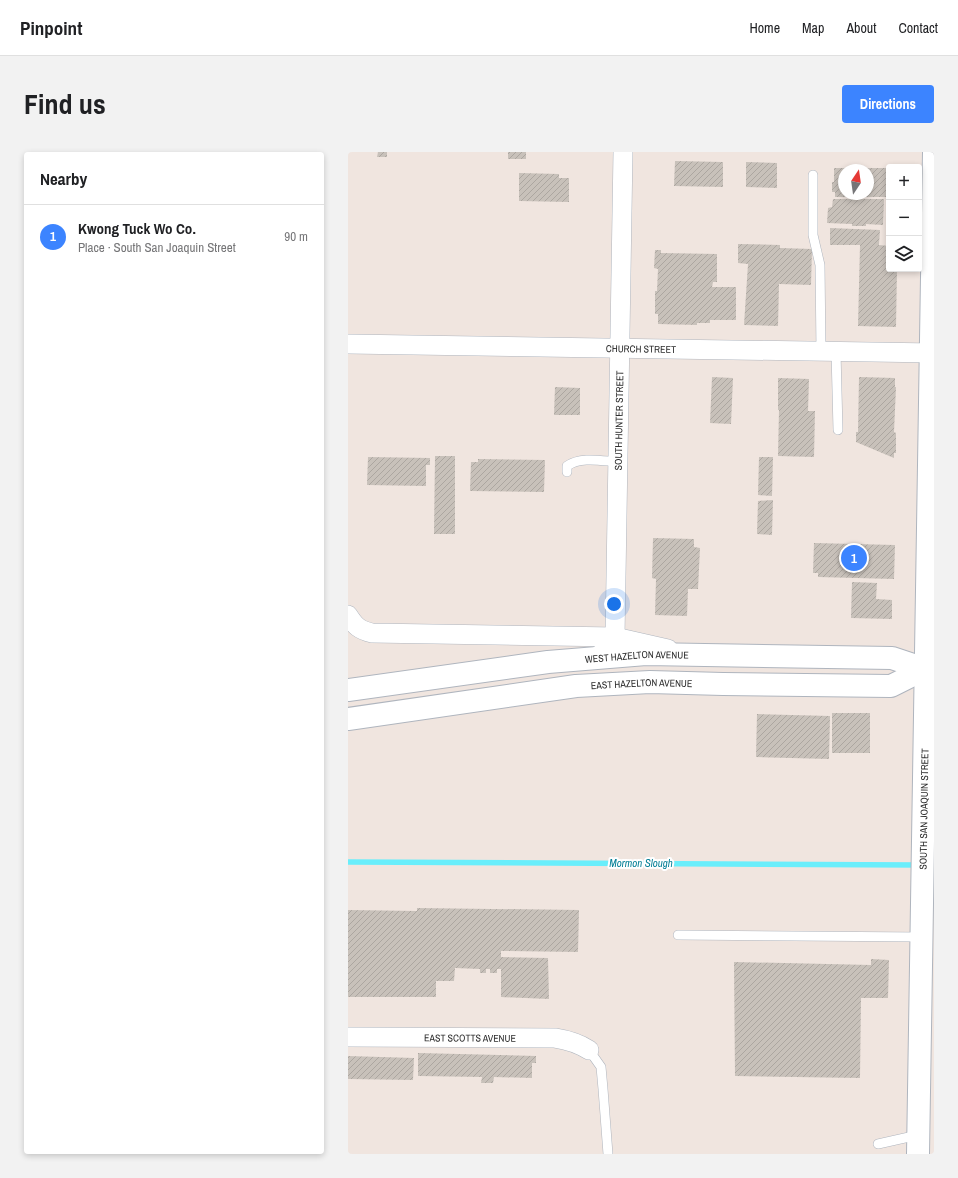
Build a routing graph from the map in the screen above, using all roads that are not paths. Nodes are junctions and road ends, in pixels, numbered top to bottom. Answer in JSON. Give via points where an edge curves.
{"nodes":[{"id":1,"x":624,"y":152,"type":"edge"},
{"id":2,"x":934,"y":152,"type":"edge"},
{"id":3,"x":813,"y":175,"type":"dead end"},
{"id":4,"x":348,"y":344,"type":"edge"},
{"id":5,"x":621,"y":348,"type":"junction"},
{"id":6,"x":828,"y":352,"type":"junction"},
{"id":7,"x":932,"y":353,"type":"edge"},
{"id":8,"x":838,"y":430,"type":"dead end"},
{"id":9,"x":619,"y":462,"type":"junction"},
{"id":10,"x":567,"y":472,"type":"dead end"},
{"id":11,"x":348,"y":615,"type":"edge"},
{"id":12,"x":615,"y":637,"type":"junction"},
{"id":13,"x":693,"y":655,"type":"junction"},
{"id":14,"x":596,"y":658,"type":"junction"},
{"id":15,"x":930,"y":669,"type":"edge"},
{"id":16,"x":348,"y":690,"type":"edge"},
{"id":17,"x":348,"y":719,"type":"edge"},
{"id":18,"x":678,"y":935,"type":"dead end"},
{"id":19,"x":922,"y":937,"type":"junction"},
{"id":20,"x":348,"y":1037,"type":"edge"},
{"id":21,"x":589,"y":1050,"type":"joint"},
{"id":22,"x":878,"y":1144,"type":"dead end"},
{"id":23,"x":918,"y":1144,"type":"edge"},
{"id":24,"x":608,"y":1154,"type":"edge"}],
"edges":[{"from":1,"to":5,"type":"street","name":"SOUTH HUNTER STREET"},
{"from":2,"to":7,"type":"main road","name":"SOUTH SAN JOAQUIN STREET"},
{"from":3,"to":6,"type":"lane","via":[[813,235],[820,265]]},
{"from":4,"to":5,"type":"street","name":"CHURCH STREET"},
{"from":5,"to":6,"type":"street","name":"CHURCH STREET"},
{"from":5,"to":9,"type":"street","name":"SOUTH HUNTER STREET"},
{"from":6,"to":7,"type":"street","name":"CHURCH STREET"},
{"from":6,"to":8,"type":"lane"},
{"from":7,"to":15,"type":"main road","name":"SOUTH SAN JOAQUIN STREET"},
{"from":9,"to":10,"type":"lane","via":[[574,461],[567,466]]},
{"from":9,"to":12,"type":"street","name":"SOUTH HUNTER STREET"},
{"from":11,"to":12,"type":"street","via":[[361,630],[372,632]]},
{"from":12,"to":13,"type":"street"},
{"from":12,"to":14,"type":"street"},
{"from":13,"to":14,"type":"main road","name":"WEST HAZELTON AVENUE","via":[[646,654]]},
{"from":13,"to":15,"type":"main road","name":"WEST HAZELTON AVENUE","via":[[892,658]]},
{"from":14,"to":16,"type":"main road","name":"WEST HAZELTON AVENUE","via":[[540,663]]},
{"from":15,"to":17,"type":"main road","name":"EAST HAZELTON AVENUE","via":[[891,686],[650,682],[576,686]]},
{"from":15,"to":19,"type":"main road","name":"SOUTH SAN JOAQUIN STREET"},
{"from":18,"to":19,"type":"lane"},
{"from":19,"to":23,"type":"main road","name":"SOUTH SAN JOAQUIN STREET"},
{"from":20,"to":21,"type":"street","name":"EAST SCOTTS AVENUE","via":[[555,1038],[570,1040]]},
{"from":21,"to":24,"type":"lane","via":[[600,1067]]},
{"from":22,"to":23,"type":"lane"}]}
